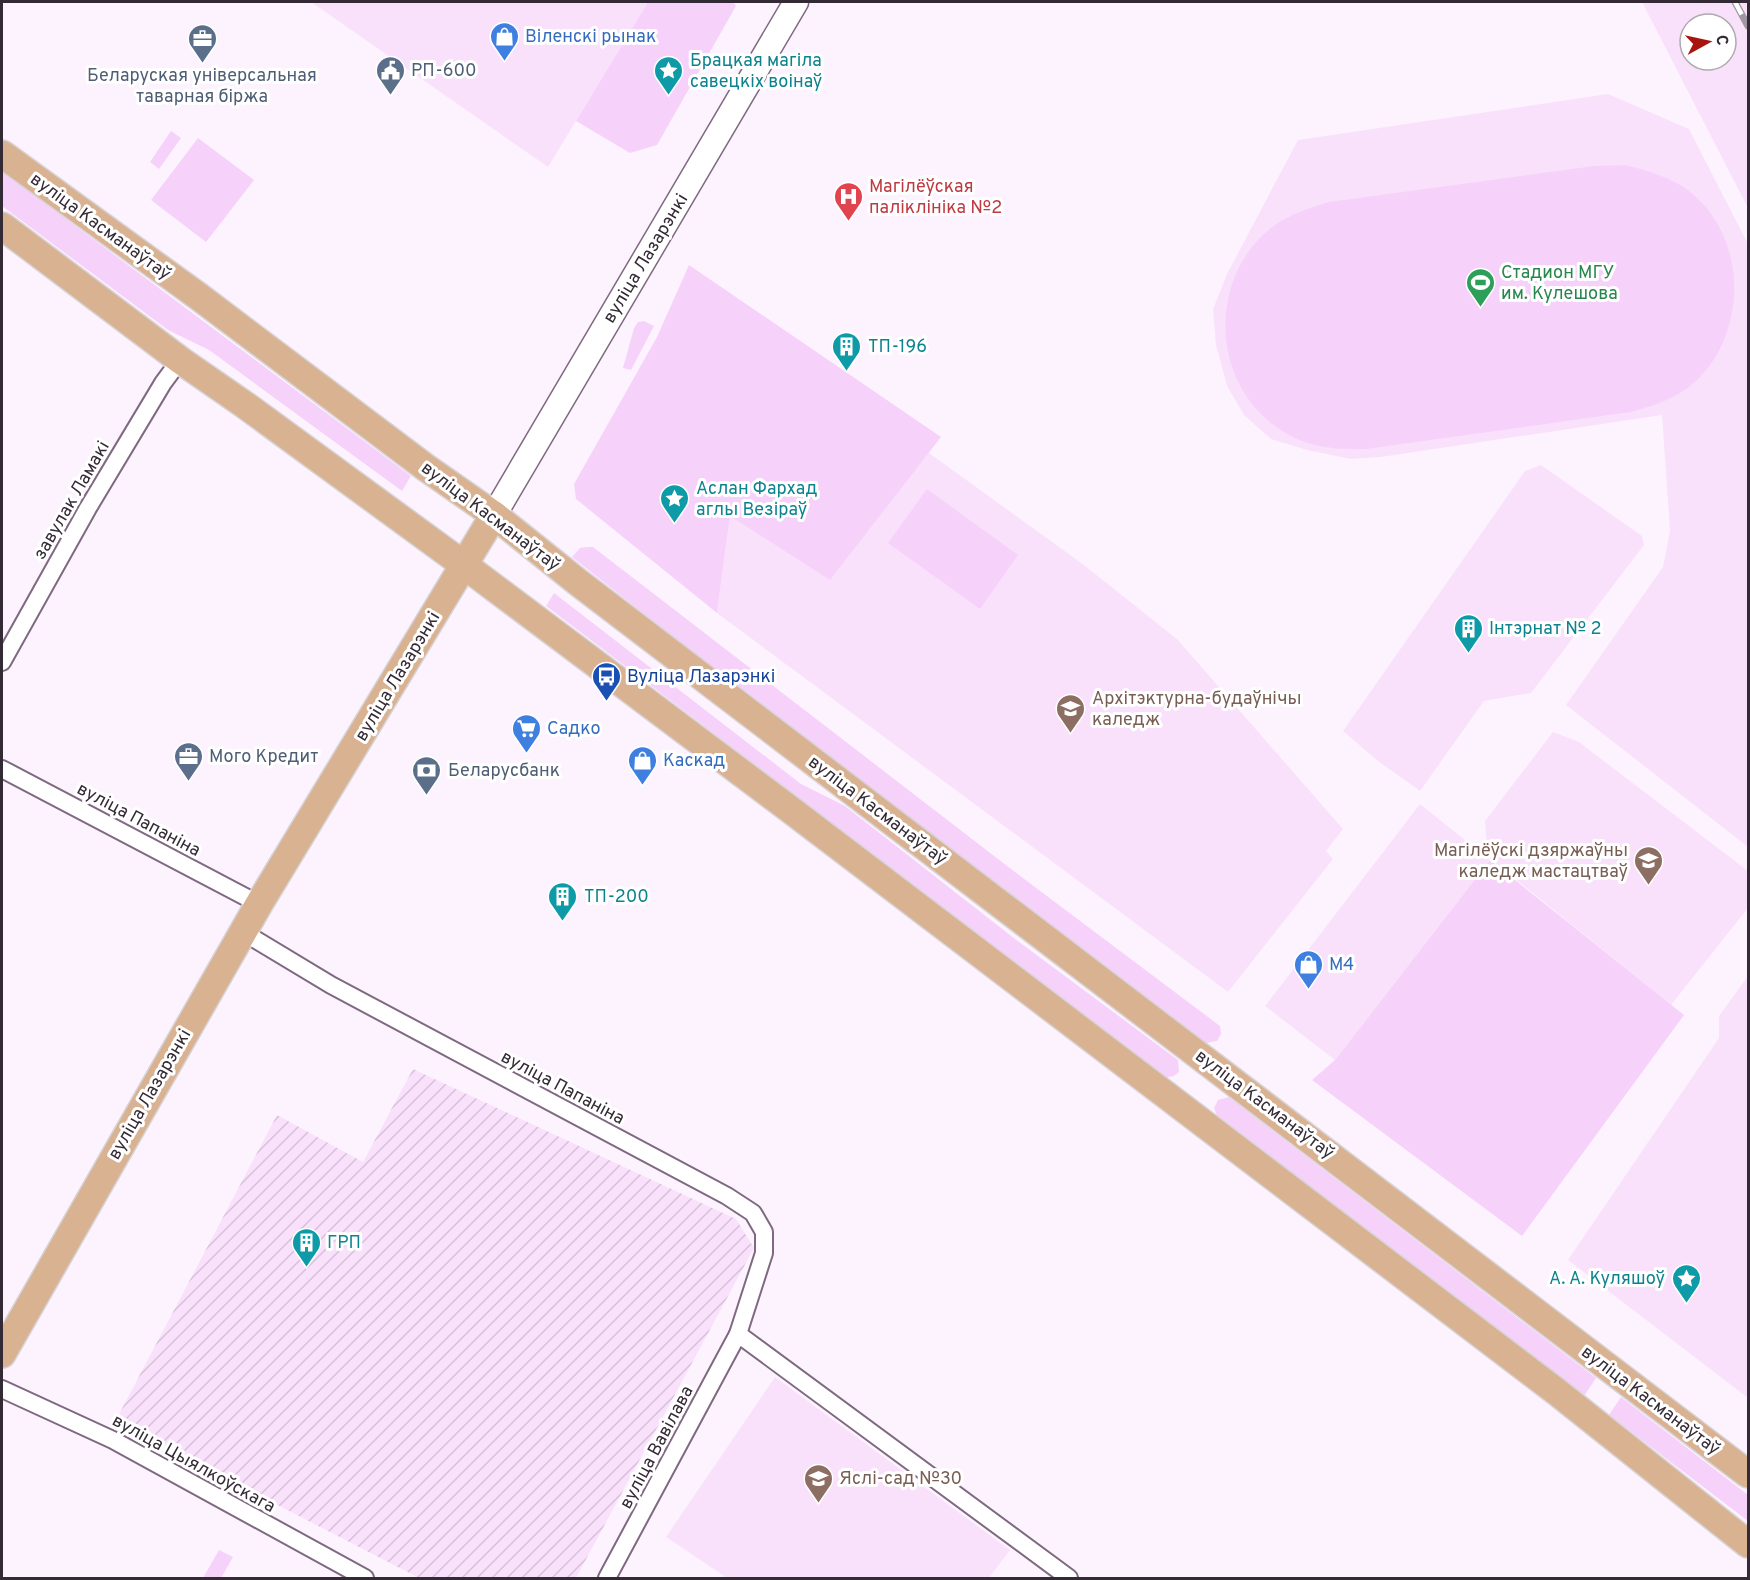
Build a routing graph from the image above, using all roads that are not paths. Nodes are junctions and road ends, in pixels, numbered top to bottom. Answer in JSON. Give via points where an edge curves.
{"nodes":[{"id":1,"x":796,"y":2,"type":"edge"},
{"id":2,"x":2,"y":154,"type":"edge"},
{"id":3,"x":2,"y":226,"type":"edge"},
{"id":4,"x":180,"y":360,"type":"junction"},
{"id":5,"x":494,"y":515,"type":"junction"},
{"id":6,"x":464,"y":565,"type":"junction"},
{"id":7,"x":2,"y":662,"type":"edge"},
{"id":8,"x":2,"y":769,"type":"edge"},
{"id":9,"x":259,"y":904,"type":"junction"},
{"id":10,"x":243,"y":932,"type":"junction"},
{"id":11,"x":738,"y":1334,"type":"junction"},
{"id":12,"x":2,"y":1353,"type":"edge"},
{"id":13,"x":2,"y":1389,"type":"edge"},
{"id":14,"x":1749,"y":1474,"type":"edge"},
{"id":15,"x":1749,"y":1544,"type":"edge"},
{"id":16,"x":365,"y":1578,"type":"edge"},
{"id":17,"x":607,"y":1578,"type":"edge"},
{"id":18,"x":1069,"y":1578,"type":"edge"}],
"edges":[{"from":1,"to":5,"type":"main road","name":"вуліца Лазарэнкі"},
{"from":2,"to":5,"type":"main road","name":"вуліца Касманаўтаў"},
{"from":3,"to":4,"type":"main road"},
{"from":4,"to":6,"type":"main road"},
{"from":4,"to":7,"type":"street","name":"завулак Ламакі","via":[[88,507]]},
{"from":5,"to":6,"type":"main road","name":"вуліца Лазарэнкі"},
{"from":5,"to":14,"type":"main road","name":"вуліца Касманаўтаў"},
{"from":6,"to":9,"type":"main road","name":"вуліца Лазарэнкі"},
{"from":6,"to":15,"type":"main road","via":[[1557,1392]]},
{"from":8,"to":9,"type":"street","name":"вуліца Папаніна"},
{"from":9,"to":10,"type":"main road","name":"вуліца Лазарэнкі"},
{"from":10,"to":11,"type":"street","name":"вуліца Папаніна","via":[[331,985],[753,1213],[764,1232],[764,1253]]},
{"from":10,"to":12,"type":"main road","name":"вуліца Лазарэнкі"},
{"from":11,"to":17,"type":"street","name":"вуліца Вавілава"},
{"from":11,"to":18,"type":"street"},
{"from":13,"to":16,"type":"street","name":"вуліца Цыялкоўскага","via":[[113,1440]]}]}
